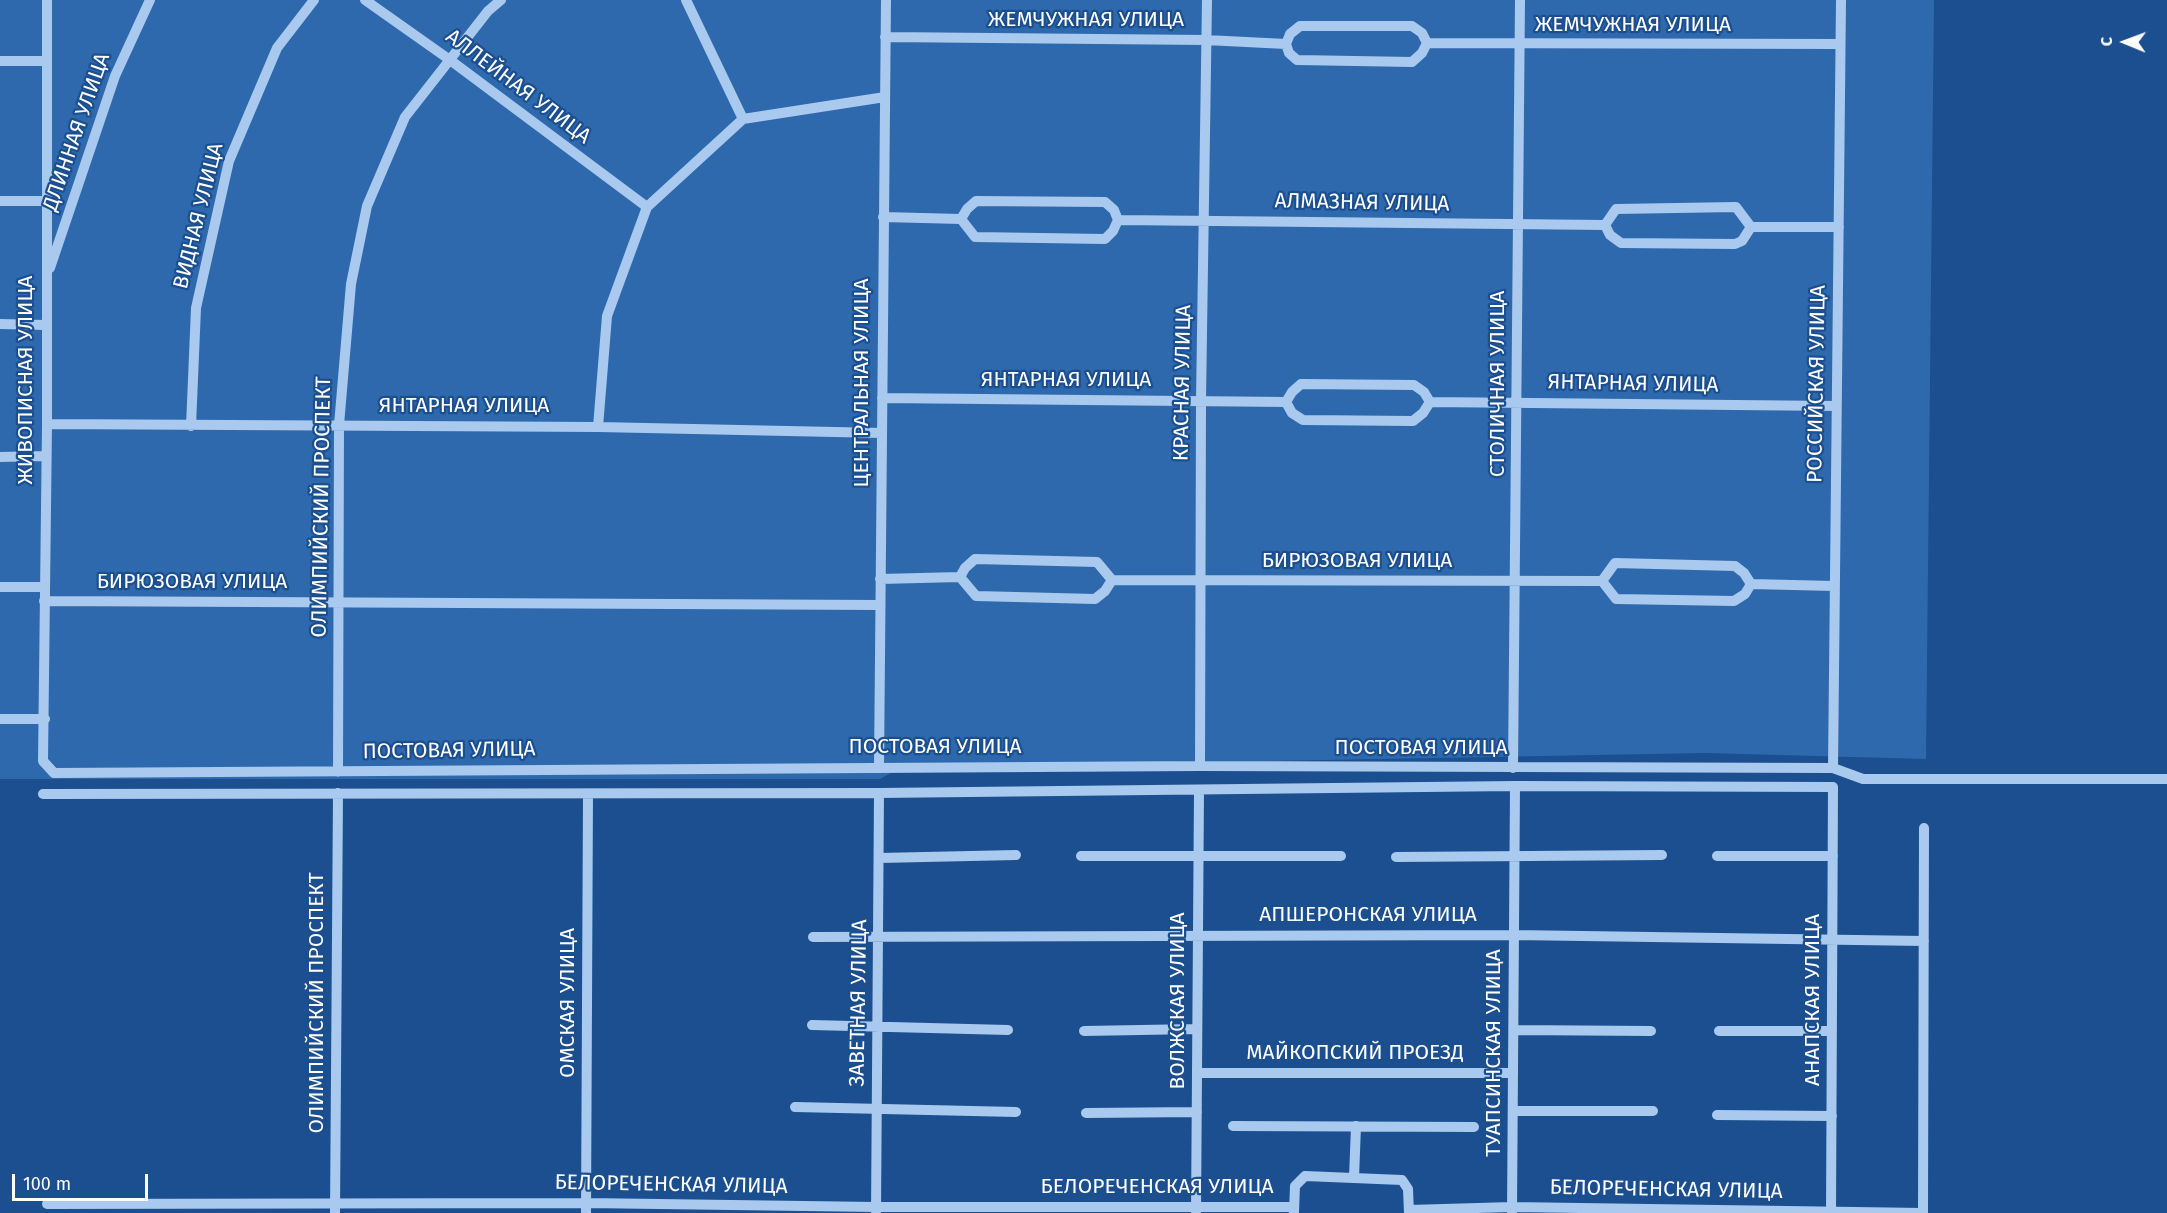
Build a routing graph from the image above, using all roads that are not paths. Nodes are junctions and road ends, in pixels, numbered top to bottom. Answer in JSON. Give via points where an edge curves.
{"nodes":[{"id":1,"x":47,"y":0,"type":"edge"},
{"id":2,"x":150,"y":0,"type":"edge"},
{"id":3,"x":314,"y":0,"type":"edge"},
{"id":4,"x":365,"y":0,"type":"edge"},
{"id":5,"x":501,"y":0,"type":"edge"},
{"id":6,"x":686,"y":0,"type":"edge"},
{"id":7,"x":886,"y":0,"type":"edge"},
{"id":8,"x":1207,"y":0,"type":"edge"},
{"id":9,"x":1520,"y":0,"type":"edge"},
{"id":10,"x":1841,"y":0,"type":"edge"},
{"id":11,"x":885,"y":38,"type":"junction"},
{"id":12,"x":1206,"y":40,"type":"junction"},
{"id":13,"x":1427,"y":43,"type":"junction"},
{"id":14,"x":1286,"y":44,"type":"junction"},
{"id":15,"x":1840,"y":44,"type":"junction"},
{"id":16,"x":1520,"y":45,"type":"junction"},
{"id":17,"x":450,"y":60,"type":"junction"},
{"id":18,"x":0,"y":61,"type":"edge"},
{"id":19,"x":47,"y":61,"type":"junction"},
{"id":20,"x":885,"y":98,"type":"junction"},
{"id":21,"x":743,"y":119,"type":"junction"},
{"id":22,"x":0,"y":201,"type":"edge"},
{"id":23,"x":47,"y":201,"type":"junction"},
{"id":24,"x":647,"y":207,"type":"junction"},
{"id":25,"x":882,"y":217,"type":"junction"},
{"id":26,"x":961,"y":219,"type":"junction"},
{"id":27,"x":1118,"y":220,"type":"junction"},
{"id":28,"x":1205,"y":221,"type":"junction"},
{"id":29,"x":1518,"y":225,"type":"junction"},
{"id":30,"x":1605,"y":225,"type":"junction"},
{"id":31,"x":1750,"y":226,"type":"junction"},
{"id":32,"x":1839,"y":227,"type":"junction"},
{"id":33,"x":47,"y":280,"type":"junction"},
{"id":34,"x":0,"y":324,"type":"edge"},
{"id":35,"x":45,"y":325,"type":"junction"},
{"id":36,"x":882,"y":398,"type":"junction"},
{"id":37,"x":1201,"y":400,"type":"junction"},
{"id":38,"x":1286,"y":402,"type":"junction"},
{"id":39,"x":1430,"y":402,"type":"junction"},
{"id":40,"x":1518,"y":402,"type":"junction"},
{"id":41,"x":1836,"y":406,"type":"junction"},
{"id":42,"x":47,"y":424,"type":"junction"},
{"id":43,"x":339,"y":425,"type":"junction"},
{"id":44,"x":191,"y":426,"type":"junction"},
{"id":45,"x":598,"y":427,"type":"junction"},
{"id":46,"x":882,"y":433,"type":"junction"},
{"id":47,"x":45,"y":456,"type":"junction"},
{"id":48,"x":0,"y":457,"type":"edge"},
{"id":49,"x":960,"y":578,"type":"junction"},
{"id":50,"x":880,"y":579,"type":"junction"},
{"id":51,"x":1202,"y":579,"type":"junction"},
{"id":52,"x":1112,"y":580,"type":"junction"},
{"id":53,"x":1516,"y":581,"type":"junction"},
{"id":54,"x":1602,"y":581,"type":"junction"},
{"id":55,"x":1751,"y":585,"type":"junction"},
{"id":56,"x":44,"y":586,"type":"junction"},
{"id":57,"x":1834,"y":586,"type":"junction"},
{"id":58,"x":0,"y":587,"type":"edge"},
{"id":59,"x":44,"y":601,"type":"junction"},
{"id":60,"x":340,"y":603,"type":"junction"},
{"id":61,"x":880,"y":605,"type":"junction"},
{"id":62,"x":0,"y":719,"type":"edge"},
{"id":63,"x":45,"y":719,"type":"junction"},
{"id":64,"x":43,"y":761,"type":"joint"},
{"id":65,"x":879,"y":766,"type":"junction"},
{"id":66,"x":1200,"y":766,"type":"junction"},
{"id":67,"x":1513,"y":768,"type":"junction"},
{"id":68,"x":1833,"y":768,"type":"junction"},
{"id":69,"x":338,"y":772,"type":"junction"},
{"id":70,"x":2167,"y":779,"type":"edge"},
{"id":71,"x":1515,"y":786,"type":"junction"},
{"id":72,"x":1833,"y":787,"type":"joint"},
{"id":73,"x":1199,"y":790,"type":"junction"},
{"id":74,"x":338,"y":793,"type":"junction"},
{"id":75,"x":879,"y":793,"type":"junction"},
{"id":76,"x":43,"y":794,"type":"dead end"},
{"id":77,"x":588,"y":794,"type":"junction"},
{"id":78,"x":1924,"y":828,"type":"dead end"},
{"id":79,"x":1016,"y":855,"type":"dead end"},
{"id":80,"x":1662,"y":855,"type":"dead end"},
{"id":81,"x":1081,"y":856,"type":"dead end"},
{"id":82,"x":1341,"y":856,"type":"dead end"},
{"id":83,"x":1717,"y":856,"type":"dead end"},
{"id":84,"x":1833,"y":856,"type":"junction"},
{"id":85,"x":1199,"y":857,"type":"junction"},
{"id":86,"x":1396,"y":857,"type":"dead end"},
{"id":87,"x":1515,"y":857,"type":"junction"},
{"id":88,"x":879,"y":858,"type":"junction"},
{"id":89,"x":1198,"y":934,"type":"junction"},
{"id":90,"x":1514,"y":934,"type":"junction"},
{"id":91,"x":880,"y":936,"type":"junction"},
{"id":92,"x":813,"y":937,"type":"dead end"},
{"id":93,"x":1832,"y":938,"type":"junction"},
{"id":94,"x":1924,"y":941,"type":"junction"},
{"id":95,"x":812,"y":1025,"type":"dead end"},
{"id":96,"x":878,"y":1025,"type":"junction"},
{"id":97,"x":1197,"y":1029,"type":"junction"},
{"id":98,"x":1008,"y":1030,"type":"dead end"},
{"id":99,"x":1514,"y":1030,"type":"junction"},
{"id":100,"x":1084,"y":1031,"type":"dead end"},
{"id":101,"x":1651,"y":1031,"type":"dead end"},
{"id":102,"x":1719,"y":1031,"type":"dead end"},
{"id":103,"x":1832,"y":1031,"type":"junction"},
{"id":104,"x":1197,"y":1073,"type":"junction"},
{"id":105,"x":1513,"y":1073,"type":"junction"},
{"id":106,"x":795,"y":1107,"type":"dead end"},
{"id":107,"x":877,"y":1107,"type":"junction"},
{"id":108,"x":1513,"y":1111,"type":"junction"},
{"id":109,"x":1653,"y":1111,"type":"dead end"},
{"id":110,"x":1016,"y":1112,"type":"dead end"},
{"id":111,"x":1197,"y":1112,"type":"junction"},
{"id":112,"x":1086,"y":1113,"type":"dead end"},
{"id":113,"x":1717,"y":1115,"type":"dead end"},
{"id":114,"x":1832,"y":1116,"type":"junction"},
{"id":115,"x":1233,"y":1126,"type":"dead end"},
{"id":116,"x":1356,"y":1126,"type":"junction"},
{"id":117,"x":1474,"y":1126,"type":"dead end"},
{"id":118,"x":1354,"y":1178,"type":"junction"},
{"id":119,"x":47,"y":1204,"type":"dead end"},
{"id":120,"x":335,"y":1208,"type":"edge"},
{"id":121,"x":586,"y":1208,"type":"edge"},
{"id":122,"x":876,"y":1210,"type":"edge"},
{"id":123,"x":1196,"y":1210,"type":"edge"},
{"id":124,"x":1294,"y":1210,"type":"edge"},
{"id":125,"x":1512,"y":1210,"type":"edge"},
{"id":126,"x":1409,"y":1211,"type":"edge"},
{"id":127,"x":1831,"y":1212,"type":"edge"},
{"id":128,"x":1923,"y":1213,"type":"edge"}],
"edges":[{"from":1,"to":19,"type":"street","name":"ЖИВОПИСНАЯ УЛИЦА"},
{"from":2,"to":33,"type":"street","name":"ДЛИННАЯ УЛИЦА","via":[[115,76]]},
{"from":3,"to":44,"type":"street","name":"ВИДНАЯ УЛИЦА","via":[[277,48],[229,162],[196,308]]},
{"from":4,"to":17,"type":"street","name":"АЛЛЕЙНАЯ УЛИЦА"},
{"from":5,"to":17,"type":"street","name":"ОЛИМПИЙСКИЙ ПРОСПЕКТ"},
{"from":6,"to":21,"type":"street"},
{"from":7,"to":11,"type":"street","name":"ЦЕНТРАЛЬНАЯ УЛИЦА"},
{"from":8,"to":12,"type":"street","name":"КРАСНАЯ УЛИЦА"},
{"from":9,"to":16,"type":"street","name":"СТОЛИЧНАЯ УЛИЦА"},
{"from":10,"to":15,"type":"street","name":"РОССИЙСКАЯ УЛИЦА"},
{"from":11,"to":12,"type":"street","name":"ЖЕМЧУЖНАЯ УЛИЦА"},
{"from":11,"to":20,"type":"street","name":"ЦЕНТРАЛЬНАЯ УЛИЦА"},
{"from":12,"to":14,"type":"street","name":"ЖЕМЧУЖНАЯ УЛИЦА"},
{"from":12,"to":28,"type":"street","name":"КРАСНАЯ УЛИЦА"},
{"from":13,"to":14,"type":"street","via":[[1412,26],[1300,26]]},
{"from":13,"to":14,"type":"street","via":[[1412,62],[1298,60]]},
{"from":13,"to":16,"type":"street","name":"ЖЕМЧУЖНАЯ УЛИЦА"},
{"from":15,"to":16,"type":"street","name":"ЖЕМЧУЖНАЯ УЛИЦА"},
{"from":15,"to":32,"type":"street","name":"РОССИЙСКАЯ УЛИЦА"},
{"from":16,"to":29,"type":"street","name":"СТОЛИЧНАЯ УЛИЦА"},
{"from":17,"to":24,"type":"street","name":"АЛЛЕЙНАЯ УЛИЦА"},
{"from":17,"to":43,"type":"street","name":"ОЛИМПИЙСКИЙ ПРОСПЕКТ","via":[[405,117],[367,206],[351,284]]},
{"from":18,"to":19,"type":"street"},
{"from":19,"to":23,"type":"street","name":"ЖИВОПИСНАЯ УЛИЦА"},
{"from":20,"to":21,"type":"street"},
{"from":20,"to":25,"type":"street","name":"ЦЕНТРАЛЬНАЯ УЛИЦА"},
{"from":21,"to":24,"type":"street"},
{"from":22,"to":23,"type":"street"},
{"from":23,"to":33,"type":"street","name":"ЖИВОПИСНАЯ УЛИЦА"},
{"from":24,"to":45,"type":"street","via":[[608,316]]},
{"from":25,"to":26,"type":"street"},
{"from":25,"to":36,"type":"street","name":"ЦЕНТРАЛЬНАЯ УЛИЦА"},
{"from":26,"to":27,"type":"street","via":[[976,201],[1105,202]]},
{"from":26,"to":27,"type":"street","via":[[975,237],[1105,239]]},
{"from":27,"to":28,"type":"street","name":"АЛМАЗНАЯ УЛИЦА"},
{"from":28,"to":29,"type":"street","name":"АЛМАЗНАЯ УЛИЦА"},
{"from":28,"to":37,"type":"street","name":"КРАСНАЯ УЛИЦА"},
{"from":29,"to":30,"type":"street","name":"АЛМАЗНАЯ УЛИЦА"},
{"from":29,"to":40,"type":"street","name":"СТОЛИЧНАЯ УЛИЦА"},
{"from":30,"to":31,"type":"street","via":[[1616,209],[1736,207]]},
{"from":30,"to":31,"type":"street","via":[[1610,236],[1621,243],[1735,244],[1742,241]]},
{"from":31,"to":32,"type":"street"},
{"from":32,"to":41,"type":"street","name":"РОССИЙСКАЯ УЛИЦА"},
{"from":33,"to":35,"type":"street","name":"ЖИВОПИСНАЯ УЛИЦА"},
{"from":34,"to":35,"type":"street"},
{"from":35,"to":42,"type":"street","name":"ЖИВОПИСНАЯ УЛИЦА"},
{"from":36,"to":37,"type":"street","name":"ЯНТАРНАЯ УЛИЦА"},
{"from":36,"to":46,"type":"street","name":"ЦЕНТРАЛЬНАЯ УЛИЦА"},
{"from":37,"to":38,"type":"street","name":"ЯНТАРНАЯ УЛИЦА"},
{"from":37,"to":51,"type":"street","name":"КРАСНАЯ УЛИЦА"},
{"from":38,"to":39,"type":"street","via":[[1301,384],[1414,385]]},
{"from":38,"to":39,"type":"street","via":[[1292,413],[1303,420],[1413,422]]},
{"from":39,"to":40,"type":"street","name":"ЯНТАРНАЯ УЛИЦА"},
{"from":40,"to":41,"type":"street","name":"ЯНТАРНАЯ УЛИЦА"},
{"from":40,"to":53,"type":"street","name":"СТОЛИЧНАЯ УЛИЦА"},
{"from":41,"to":57,"type":"street","name":"РОССИЙСКАЯ УЛИЦА"},
{"from":42,"to":44,"type":"street","name":"ЯНТАРНАЯ УЛИЦА"},
{"from":42,"to":47,"type":"street","name":"ЖИВОПИСНАЯ УЛИЦА"},
{"from":43,"to":44,"type":"street","name":"ЯНТАРНАЯ УЛИЦА"},
{"from":43,"to":45,"type":"street","name":"ЯНТАРНАЯ УЛИЦА"},
{"from":43,"to":60,"type":"street","name":"ОЛИМПИЙСКИЙ ПРОСПЕКТ"},
{"from":45,"to":46,"type":"street","name":"ЯНТАРНАЯ УЛИЦА"},
{"from":46,"to":50,"type":"street","name":"ЦЕНТРАЛЬНАЯ УЛИЦА"},
{"from":47,"to":48,"type":"street"},
{"from":47,"to":56,"type":"street","name":"ЖИВОПИСНАЯ УЛИЦА"},
{"from":49,"to":50,"type":"street"},
{"from":49,"to":52,"type":"street","via":[[976,596],[1095,599]]},
{"from":49,"to":52,"type":"street","via":[[975,559],[1097,562]]},
{"from":50,"to":61,"type":"street","name":"ЦЕНТРАЛЬНАЯ УЛИЦА"},
{"from":51,"to":52,"type":"street","name":"БИРЮЗОВАЯ УЛИЦА"},
{"from":51,"to":53,"type":"street","name":"БИРЮЗОВАЯ УЛИЦА"},
{"from":51,"to":66,"type":"street","name":"КРАСНАЯ УЛИЦА"},
{"from":53,"to":54,"type":"street","name":"БИРЮЗОВАЯ УЛИЦА"},
{"from":53,"to":67,"type":"street","name":"СТОЛИЧНАЯ УЛИЦА"},
{"from":54,"to":55,"type":"street","via":[[1616,599],[1734,601]]},
{"from":54,"to":55,"type":"street","via":[[1615,563],[1735,566]]},
{"from":55,"to":57,"type":"street"},
{"from":56,"to":58,"type":"street"},
{"from":56,"to":59,"type":"street","name":"ЖИВОПИСНАЯ УЛИЦА"},
{"from":57,"to":68,"type":"street","name":"РОССИЙСКАЯ УЛИЦА"},
{"from":59,"to":60,"type":"street","name":"БИРЮЗОВАЯ УЛИЦА"},
{"from":59,"to":63,"type":"street","name":"ЖИВОПИСНАЯ УЛИЦА"},
{"from":60,"to":61,"type":"street","name":"БИРЮЗОВАЯ УЛИЦА"},
{"from":60,"to":69,"type":"street","name":"ОЛИМПИЙСКИЙ ПРОСПЕКТ"},
{"from":61,"to":65,"type":"street","name":"ЦЕНТРАЛЬНАЯ УЛИЦА"},
{"from":62,"to":63,"type":"street"},
{"from":63,"to":64,"type":"street","name":"ЖИВОПИСНАЯ УЛИЦА"},
{"from":64,"to":69,"type":"street","name":"ПОСТОВАЯ УЛИЦА","via":[[54,773]]},
{"from":65,"to":66,"type":"street","name":"ПОСТОВАЯ УЛИЦА"},
{"from":65,"to":69,"type":"street","name":"ПОСТОВАЯ УЛИЦА"},
{"from":66,"to":67,"type":"street","name":"ПОСТОВАЯ УЛИЦА"},
{"from":67,"to":68,"type":"street","name":"ПОСТОВАЯ УЛИЦА"},
{"from":68,"to":70,"type":"street","via":[[1863,779]]},
{"from":71,"to":72,"type":"street","name":"ПОСТОВАЯ УЛИЦА"},
{"from":71,"to":73,"type":"street","name":"ПОСТОВАЯ УЛИЦА"},
{"from":71,"to":87,"type":"street","name":"ТУАПСИНСКАЯ УЛИЦА"},
{"from":72,"to":84,"type":"street","name":"АНАПСКАЯ УЛИЦА"},
{"from":73,"to":75,"type":"street","name":"ПОСТОВАЯ УЛИЦА"},
{"from":73,"to":85,"type":"street","name":"ВОЛЖСКАЯ УЛИЦА"},
{"from":74,"to":76,"type":"street","name":"ПОСТОВАЯ УЛИЦА"},
{"from":74,"to":77,"type":"street","name":"ПОСТОВАЯ УЛИЦА"},
{"from":74,"to":120,"type":"street","name":"ОЛИМПИЙСКИЙ ПРОСПЕКТ"},
{"from":75,"to":77,"type":"street","name":"ПОСТОВАЯ УЛИЦА"},
{"from":75,"to":88,"type":"street","name":"ЗАВЕТНАЯ УЛИЦА"},
{"from":77,"to":121,"type":"street","name":"ОМСКАЯ УЛИЦА"},
{"from":78,"to":94,"type":"street"},
{"from":79,"to":88,"type":"street"},
{"from":80,"to":87,"type":"street"},
{"from":81,"to":85,"type":"street"},
{"from":82,"to":85,"type":"street"},
{"from":83,"to":84,"type":"street"},
{"from":84,"to":93,"type":"street","name":"АНАПСКАЯ УЛИЦА"},
{"from":85,"to":89,"type":"street","name":"ВОЛЖСКАЯ УЛИЦА"},
{"from":86,"to":87,"type":"street"},
{"from":87,"to":90,"type":"street","name":"ТУАПСИНСКАЯ УЛИЦА"},
{"from":88,"to":91,"type":"street","name":"ЗАВЕТНАЯ УЛИЦА"},
{"from":89,"to":90,"type":"street","name":"АПШЕРОНСКАЯ УЛИЦА"},
{"from":89,"to":91,"type":"street","name":"АПШЕРОНСКАЯ УЛИЦА"},
{"from":89,"to":97,"type":"street","name":"ВОЛЖСКАЯ УЛИЦА"},
{"from":90,"to":93,"type":"street","name":"АПШЕРОНСКАЯ УЛИЦА"},
{"from":90,"to":99,"type":"street","name":"ТУАПСИНСКАЯ УЛИЦА"},
{"from":91,"to":92,"type":"street","name":"АПШЕРОНСКАЯ УЛИЦА"},
{"from":91,"to":96,"type":"street","name":"ЗАВЕТНАЯ УЛИЦА"},
{"from":93,"to":94,"type":"street","name":"АПШЕРОНСКАЯ УЛИЦА"},
{"from":93,"to":103,"type":"street","name":"АНАПСКАЯ УЛИЦА"},
{"from":94,"to":128,"type":"street"},
{"from":95,"to":96,"type":"street"},
{"from":96,"to":98,"type":"street"},
{"from":96,"to":107,"type":"street","name":"ЗАВЕТНАЯ УЛИЦА"},
{"from":97,"to":100,"type":"street"},
{"from":97,"to":104,"type":"street","name":"ВОЛЖСКАЯ УЛИЦА"},
{"from":99,"to":101,"type":"street"},
{"from":99,"to":105,"type":"street","name":"ТУАПСИНСКАЯ УЛИЦА"},
{"from":102,"to":103,"type":"street"},
{"from":103,"to":114,"type":"street","name":"АНАПСКАЯ УЛИЦА"},
{"from":104,"to":105,"type":"street","name":"МАЙКОПСКИЙ ПРОЕЗД"},
{"from":104,"to":111,"type":"street","name":"ВОЛЖСКАЯ УЛИЦА"},
{"from":105,"to":108,"type":"street","name":"ТУАПСИНСКАЯ УЛИЦА"},
{"from":106,"to":107,"type":"street"},
{"from":107,"to":110,"type":"street"},
{"from":107,"to":122,"type":"street","name":"ЗАВЕТНАЯ УЛИЦА"},
{"from":108,"to":109,"type":"street"},
{"from":108,"to":125,"type":"street","name":"ТУАПСИНСКАЯ УЛИЦА"},
{"from":111,"to":112,"type":"street"},
{"from":111,"to":123,"type":"street","name":"ВОЛЖСКАЯ УЛИЦА"},
{"from":113,"to":114,"type":"street"},
{"from":114,"to":127,"type":"street","name":"АНАПСКАЯ УЛИЦА"},
{"from":115,"to":116,"type":"street"},
{"from":116,"to":117,"type":"street"},
{"from":116,"to":118,"type":"street"},
{"from":118,"to":124,"type":"street","name":"БЕЛОРЕЧЕНСКАЯ УЛИЦА","via":[[1305,1176],[1295,1186]]},
{"from":118,"to":126,"type":"street","name":"БЕЛОРЕЧЕНСКАЯ УЛИЦА","via":[[1402,1180],[1408,1189]]},
{"from":119,"to":120,"type":"street","name":"БЕЛОРЕЧЕНСКАЯ УЛИЦА"},
{"from":120,"to":121,"type":"street","name":"БЕЛОРЕЧЕНСКАЯ УЛИЦА"},
{"from":121,"to":122,"type":"street","name":"БЕЛОРЕЧЕНСКАЯ УЛИЦА"},
{"from":122,"to":123,"type":"street","name":"БЕЛОРЕЧЕНСКАЯ УЛИЦА"},
{"from":123,"to":124,"type":"street","name":"БЕЛОРЕЧЕНСКАЯ УЛИЦА"},
{"from":125,"to":126,"type":"street","name":"БЕЛОРЕЧЕНСКАЯ УЛИЦА"},
{"from":125,"to":127,"type":"street","name":"БЕЛОРЕЧЕНСКАЯ УЛИЦА"},
{"from":127,"to":128,"type":"street","name":"БЕЛОРЕЧЕНСКАЯ УЛИЦА"}]}
